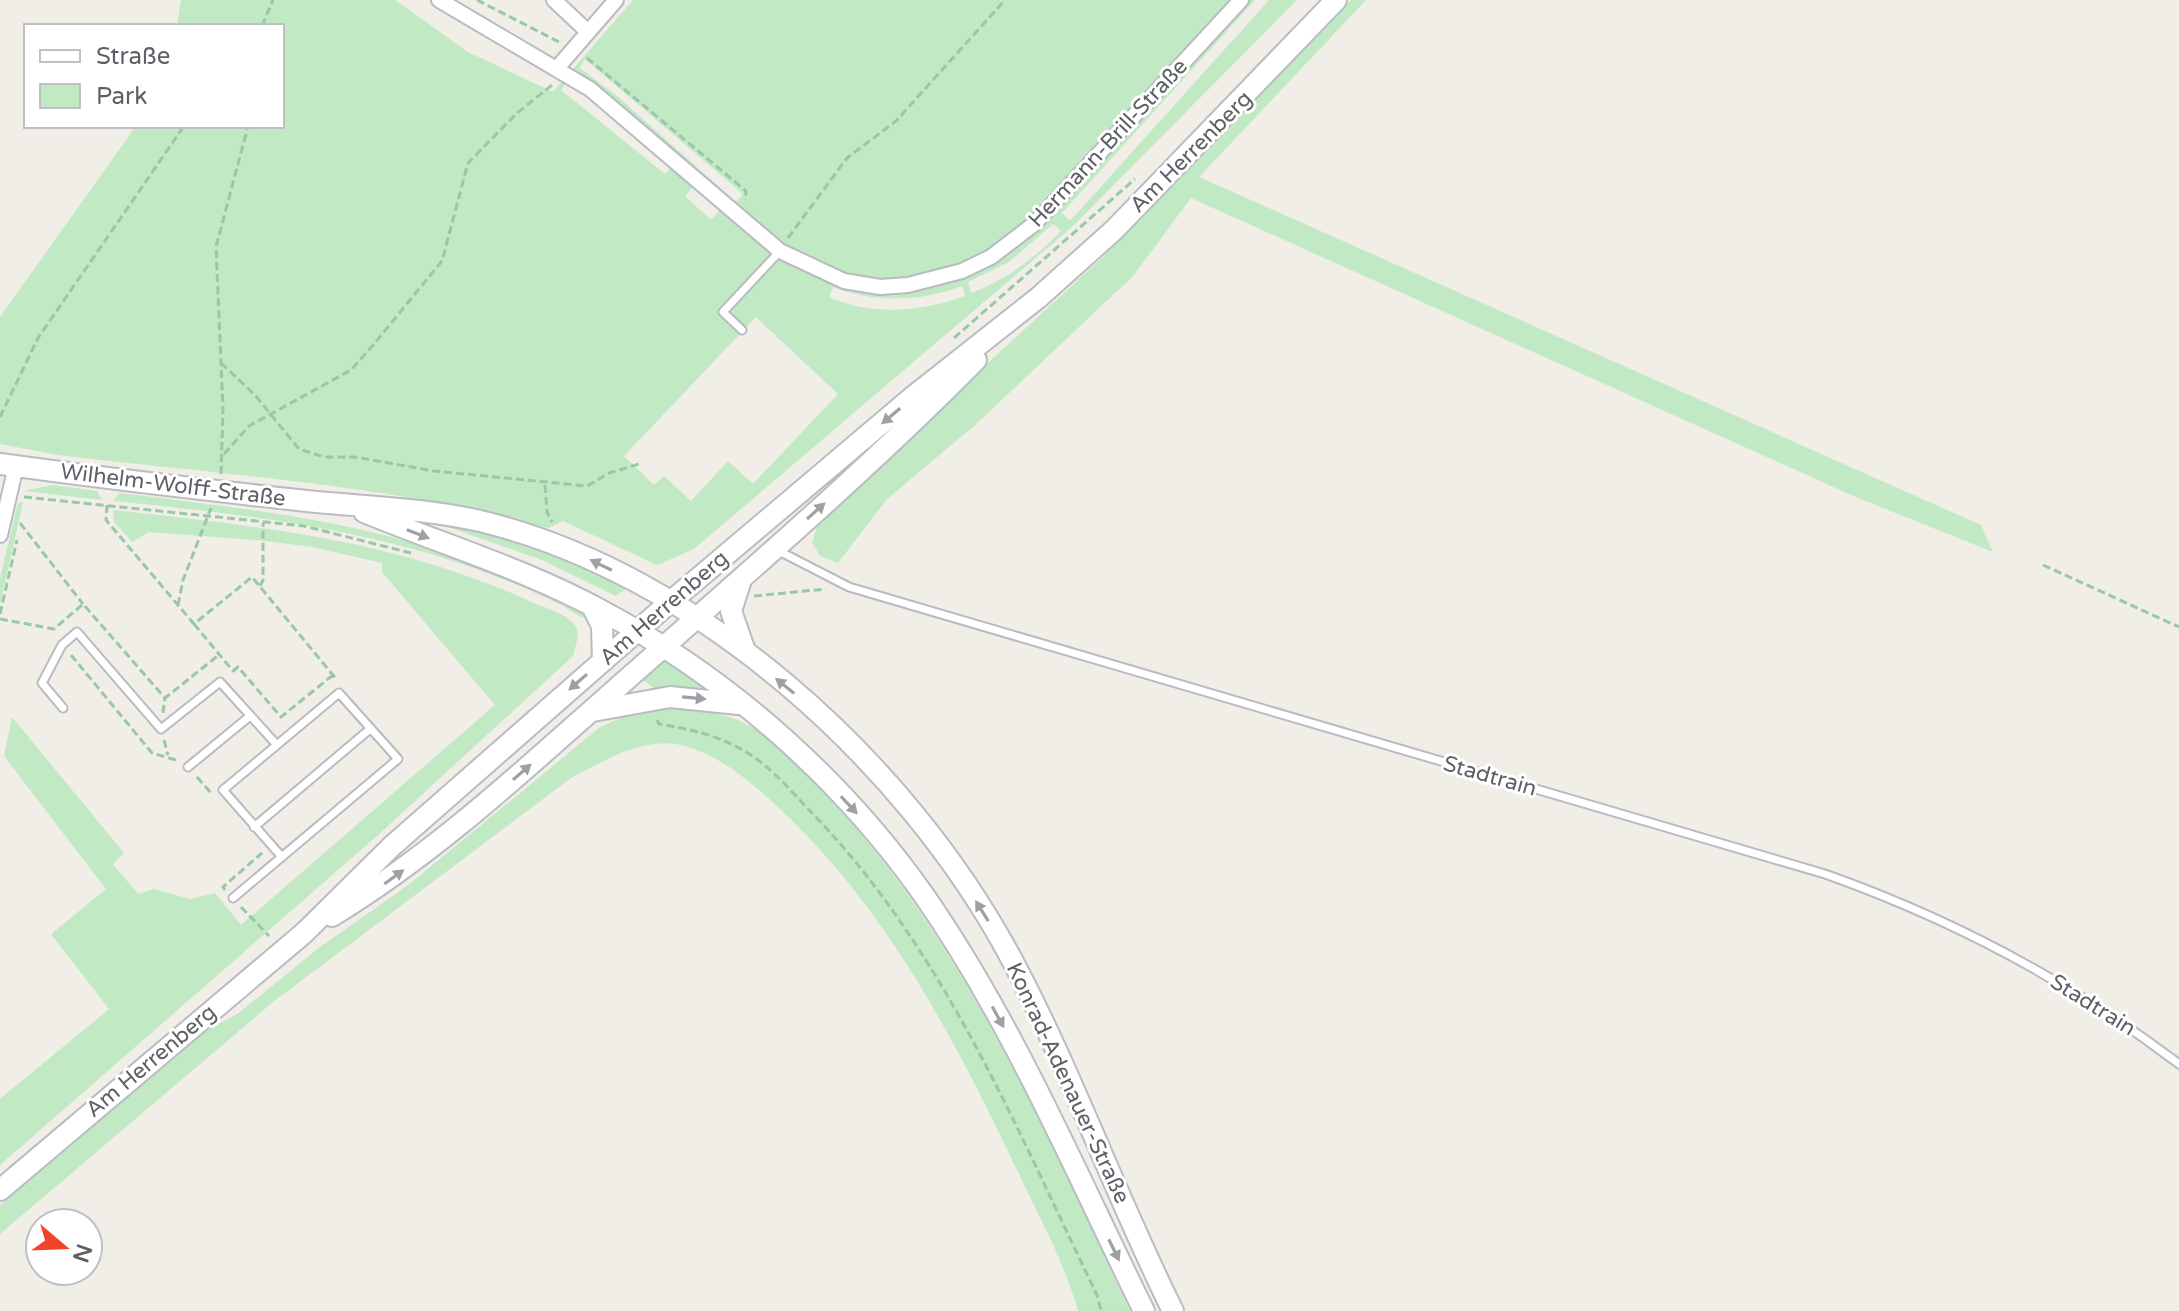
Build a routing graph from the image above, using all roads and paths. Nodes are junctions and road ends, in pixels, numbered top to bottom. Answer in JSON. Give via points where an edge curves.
{"nodes":[{"id":1,"x":273,"y":0,"type":"edge"},
{"id":2,"x":439,"y":0,"type":"edge"},
{"id":3,"x":477,"y":0,"type":"edge"},
{"id":4,"x":554,"y":0,"type":"edge"},
{"id":5,"x":616,"y":0,"type":"edge"},
{"id":6,"x":1005,"y":0,"type":"edge"},
{"id":7,"x":1241,"y":0,"type":"edge"},
{"id":8,"x":1336,"y":0,"type":"edge"},
{"id":9,"x":263,"y":24,"type":"edge"},
{"id":10,"x":588,"y":32,"type":"junction"},
{"id":11,"x":573,"y":49,"type":"junction"},
{"id":12,"x":562,"y":70,"type":"junction"},
{"id":13,"x":183,"y":128,"type":"edge"},
{"id":14,"x":247,"y":128,"type":"edge"},
{"id":15,"x":743,"y":220,"type":"junction"},
{"id":16,"x":780,"y":251,"type":"junction"},
{"id":17,"x":1038,"y":298,"type":"junction"},
{"id":18,"x":742,"y":330,"type":"dead end"},
{"id":19,"x":221,"y":363,"type":"junction"},
{"id":20,"x":268,"y":415,"type":"junction"},
{"id":21,"x":0,"y":417,"type":"edge"},
{"id":22,"x":224,"y":454,"type":"junction"},
{"id":23,"x":639,"y":464,"type":"dead end"},
{"id":24,"x":8,"y":465,"type":"edge"},
{"id":25,"x":545,"y":485,"type":"junction"},
{"id":26,"x":219,"y":491,"type":"junction"},
{"id":27,"x":9,"y":495,"type":"junction"},
{"id":28,"x":27,"y":497,"type":"junction"},
{"id":29,"x":107,"y":505,"type":"junction"},
{"id":30,"x":345,"y":505,"type":"junction"},
{"id":31,"x":208,"y":515,"type":"junction"},
{"id":32,"x":263,"y":522,"type":"junction"},
{"id":33,"x":20,"y":523,"type":"junction"},
{"id":34,"x":558,"y":527,"type":"dead end"},
{"id":35,"x":0,"y":535,"type":"edge"},
{"id":36,"x":775,"y":548,"type":"junction"},
{"id":37,"x":417,"y":554,"type":"dead end"},
{"id":38,"x":2043,"y":565,"type":"dead end"},
{"id":39,"x":747,"y":573,"type":"junction"},
{"id":40,"x":260,"y":586,"type":"junction"},
{"id":41,"x":849,"y":587,"type":"junction"},
{"id":42,"x":746,"y":596,"type":"dead end"},
{"id":43,"x":669,"y":603,"type":"junction"},
{"id":44,"x":83,"y":604,"type":"junction"},
{"id":45,"x":178,"y":605,"type":"junction"},
{"id":46,"x":592,"y":606,"type":"junction"},
{"id":47,"x":0,"y":616,"type":"edge"},
{"id":48,"x":696,"y":619,"type":"junction"},
{"id":49,"x":194,"y":624,"type":"junction"},
{"id":50,"x":2179,"y":627,"type":"edge"},
{"id":51,"x":54,"y":629,"type":"junction"},
{"id":52,"x":637,"y":631,"type":"junction"},
{"id":53,"x":62,"y":645,"type":"junction"},
{"id":54,"x":663,"y":647,"type":"junction"},
{"id":55,"x":220,"y":654,"type":"junction"},
{"id":56,"x":746,"y":654,"type":"junction"},
{"id":57,"x":603,"y":660,"type":"junction"},
{"id":58,"x":333,"y":675,"type":"junction"},
{"id":59,"x":339,"y":693,"type":"junction"},
{"id":60,"x":650,"y":698,"type":"junction"},
{"id":61,"x":746,"y":706,"type":"junction"},
{"id":62,"x":63,"y":708,"type":"dead end"},
{"id":63,"x":590,"y":713,"type":"junction"},
{"id":64,"x":250,"y":716,"type":"junction"},
{"id":65,"x":370,"y":729,"type":"junction"},
{"id":66,"x":277,"y":745,"type":"junction"},
{"id":67,"x":188,"y":767,"type":"junction"},
{"id":68,"x":214,"y":797,"type":"dead end"},
{"id":69,"x":254,"y":827,"type":"junction"},
{"id":70,"x":255,"y":844,"type":"dead end"},
{"id":71,"x":282,"y":857,"type":"junction"},
{"id":72,"x":233,"y":898,"type":"junction"},
{"id":73,"x":304,"y":933,"type":"junction"},
{"id":74,"x":272,"y":939,"type":"dead end"},
{"id":75,"x":2179,"y":1064,"type":"edge"},
{"id":76,"x":0,"y":1190,"type":"edge"},
{"id":77,"x":1101,"y":1311,"type":"edge"},
{"id":78,"x":1144,"y":1311,"type":"edge"},
{"id":79,"x":1173,"y":1311,"type":"edge"}],
"edges":[{"from":1,"to":9,"type":"path"},
{"from":2,"to":12,"type":"street","name":"Hermann-Brill-Straße"},
{"from":3,"to":11,"type":"path"},
{"from":4,"to":10,"type":"street"},
{"from":5,"to":10,"type":"street"},
{"from":6,"to":16,"type":"path","via":[[896,121],[847,158]]},
{"from":7,"to":16,"type":"street","name":"Hermann-Brill-Straße","via":[[1034,224],[991,257],[932,281],[880,287],[844,281]]},
{"from":8,"to":17,"type":"main road","name":"Am Herrenberg","via":[[1114,230]]},
{"from":10,"to":11,"type":"street"},
{"from":11,"to":12,"type":"street"},
{"from":11,"to":15,"type":"path","via":[[746,191]]},
{"from":12,"to":15,"type":"street","name":"Hermann-Brill-Straße"},
{"from":12,"to":20,"type":"path","via":[[468,163],[442,261],[374,344],[351,370]]},
{"from":13,"to":21,"type":"path","via":[[38,338]]},
{"from":14,"to":19,"type":"path","via":[[216,247]]},
{"from":15,"to":16,"type":"street","name":"Hermann-Brill-Straße"},
{"from":16,"to":18,"type":"lane","via":[[723,312]]},
{"from":36,"to":17,"type":"main road","name":"Am Herrenberg","one_way":true,"via":[[928,409]]},
{"from":17,"to":43,"type":"main road","name":"Am Herrenberg","one_way":true},
{"from":19,"to":20,"type":"path"},
{"from":19,"to":22,"type":"path"},
{"from":20,"to":22,"type":"path","via":[[236,438]]},
{"from":20,"to":25,"type":"path","via":[[299,449],[324,457]]},
{"from":22,"to":26,"type":"path"},
{"from":23,"to":25,"type":"path","via":[[587,486]]},
{"from":24,"to":26,"type":"main road","name":"Wilhelm-Wolff-Straße"},
{"from":24,"to":27,"type":"street"},
{"from":25,"to":34,"type":"path","via":[[547,512]]},
{"from":26,"to":30,"type":"main road","name":"Wilhelm-Wolff-Straße"},
{"from":26,"to":31,"type":"path"},
{"from":27,"to":28,"type":"path"},
{"from":27,"to":35,"type":"street"},
{"from":28,"to":29,"type":"path"},
{"from":28,"to":33,"type":"path"},
{"from":29,"to":31,"type":"path"},
{"from":29,"to":45,"type":"path","via":[[106,520]]},
{"from":43,"to":30,"type":"main road","name":"Wilhelm-Wolff-Straße","one_way":true,"via":[[607,567],[519,531],[420,510]]},
{"from":30,"to":46,"type":"main road","name":"Wilhelm-Wolff-Straße","one_way":true,"via":[[508,567]]},
{"from":31,"to":32,"type":"path"},
{"from":31,"to":45,"type":"path"},
{"from":32,"to":37,"type":"path"},
{"from":32,"to":40,"type":"path"},
{"from":33,"to":44,"type":"path"},
{"from":33,"to":47,"type":"path"},
{"from":36,"to":39,"type":"main road","name":"Am Herrenberg"},
{"from":36,"to":41,"type":"lane","name":"Stadtrain"},
{"from":38,"to":50,"type":"path"},
{"from":39,"to":48,"type":"main road","name":"Am Herrenberg"},
{"from":39,"to":56,"type":"main road","via":[[731,611]]},
{"from":40,"to":49,"type":"path","via":[[252,577]]},
{"from":40,"to":58,"type":"path"},
{"from":41,"to":42,"type":"path"},
{"from":41,"to":75,"type":"lane","name":"Stadtrain","via":[[1838,878],[1979,938],[2130,1026]]},
{"from":43,"to":48,"type":"main road","name":"Konrad-Adenauer-Straße"},
{"from":43,"to":52,"type":"main road","name":"Am Herrenberg"},
{"from":44,"to":51,"type":"path"},
{"from":44,"to":55,"type":"path","via":[[165,698]]},
{"from":45,"to":49,"type":"path"},
{"from":46,"to":52,"type":"main road","name":"Wilhelm-Wolff-Straße"},
{"from":46,"to":57,"type":"main road","via":[[602,626]]},
{"from":47,"to":51,"type":"path"},
{"from":48,"to":54,"type":"main road","name":"Am Herrenberg"},
{"from":48,"to":56,"type":"main road","name":"Konrad-Adenauer-Straße"},
{"from":49,"to":55,"type":"path"},
{"from":51,"to":53,"type":"path"},
{"from":52,"to":54,"type":"main road","name":"Wilhelm-Wolff-Straße"},
{"from":52,"to":57,"type":"main road","name":"Am Herrenberg"},
{"from":53,"to":62,"type":"lane","via":[[42,683]]},
{"from":53,"to":64,"type":"lane","via":[[77,632],[161,729],[220,682]]},
{"from":53,"to":67,"type":"path","via":[[152,753]]},
{"from":54,"to":61,"type":"main road","name":"Konrad-Adenauer-Straße"},
{"from":54,"to":63,"type":"main road","name":"Am Herrenberg"},
{"from":55,"to":58,"type":"path","via":[[281,717]]},
{"from":79,"to":56,"type":"main road","name":"Konrad-Adenauer-Straße","one_way":true,"via":[[1047,1028],[962,878],[881,775],[824,718]]},
{"from":57,"to":73,"type":"main road","name":"Am Herrenberg","one_way":true,"via":[[392,846]]},
{"from":58,"to":59,"type":"path","via":[[344,689]]},
{"from":59,"to":65,"type":"lane"},
{"from":59,"to":66,"type":"lane"},
{"from":60,"to":61,"type":"main road","one_way":true},
{"from":60,"to":63,"type":"main road"},
{"from":60,"to":77,"type":"path","via":[[659,724],[703,731],[743,749],[783,783],[879,890],[927,958],[975,1043]]},
{"from":61,"to":78,"type":"main road","name":"Konrad-Adenauer-Straße","one_way":true,"via":[[821,774],[923,895],[1002,1025]]},
{"from":73,"to":63,"type":"main road","name":"Am Herrenberg","one_way":true,"via":[[430,851]]},
{"from":64,"to":66,"type":"lane"},
{"from":64,"to":67,"type":"lane"},
{"from":65,"to":69,"type":"lane"},
{"from":65,"to":71,"type":"lane","via":[[398,759]]},
{"from":66,"to":69,"type":"lane","via":[[223,790]]},
{"from":67,"to":68,"type":"path"},
{"from":69,"to":71,"type":"lane"},
{"from":70,"to":72,"type":"path","via":[[263,854],[223,887]]},
{"from":71,"to":72,"type":"lane"},
{"from":72,"to":74,"type":"path"},
{"from":73,"to":76,"type":"main road","name":"Am Herrenberg"}]}
